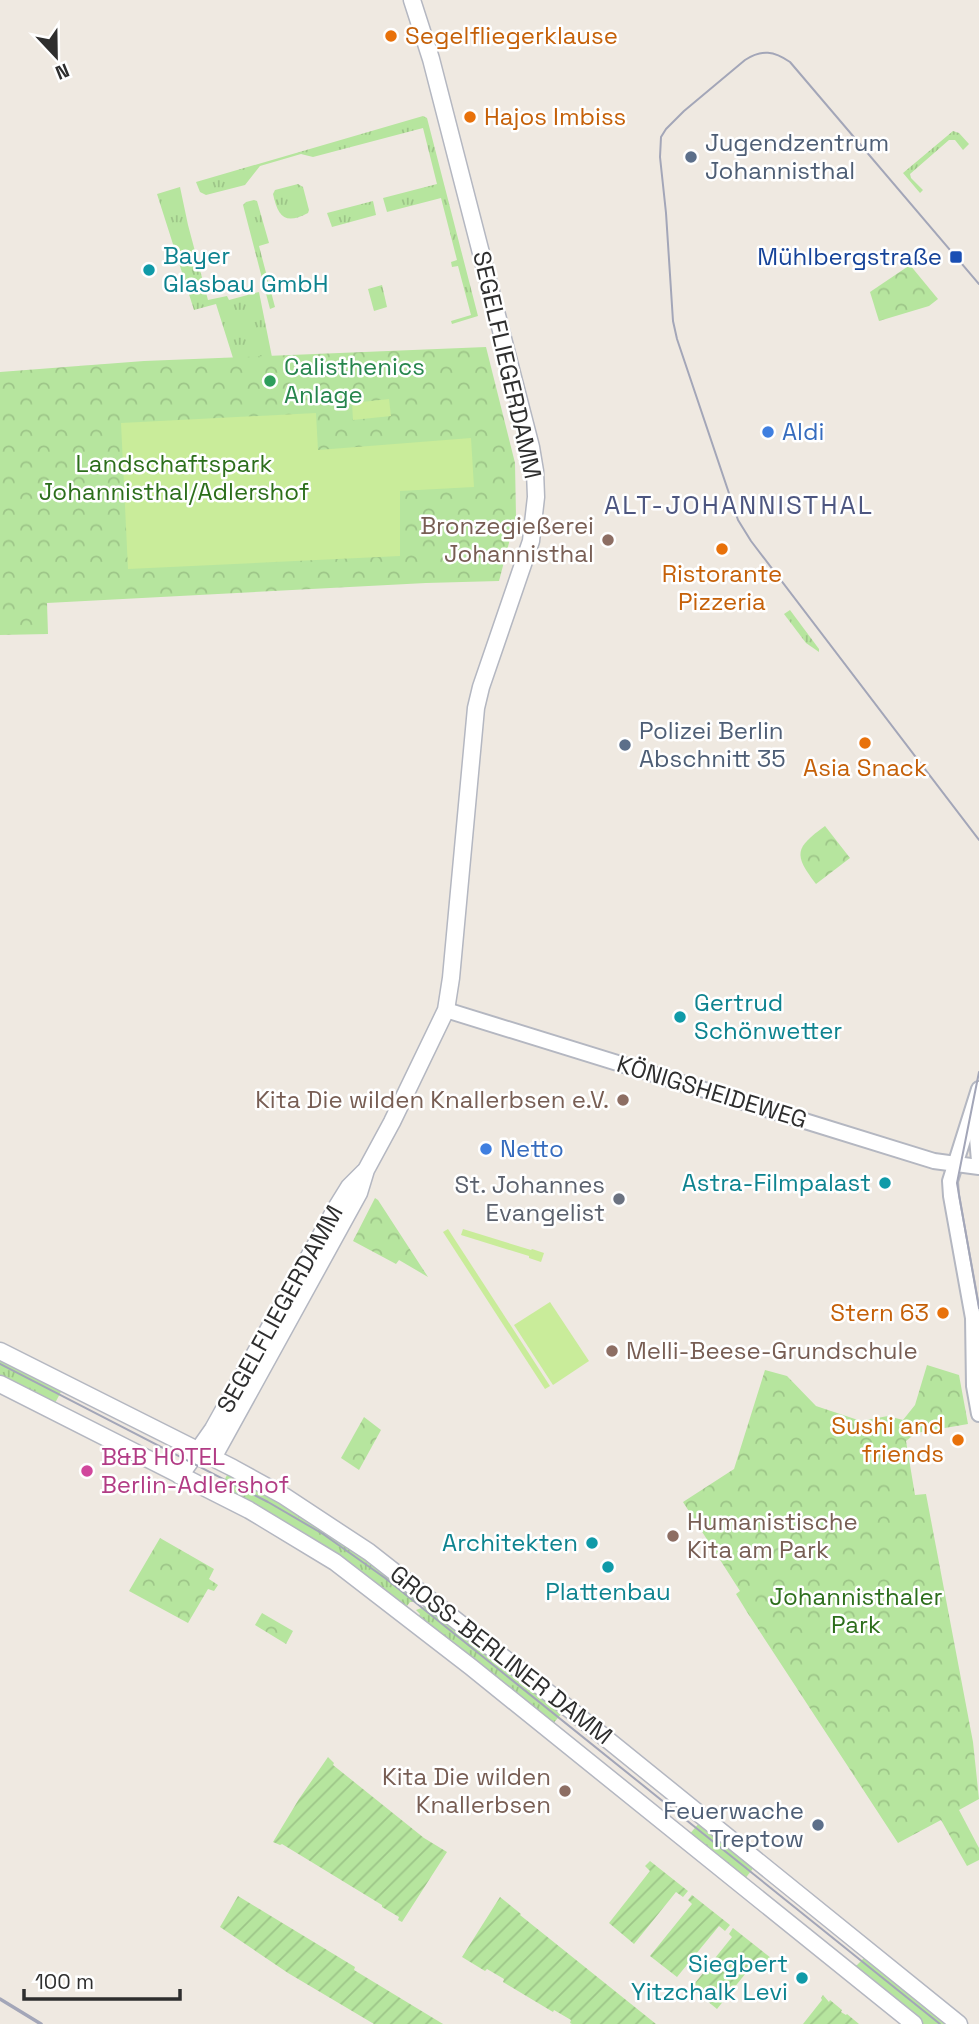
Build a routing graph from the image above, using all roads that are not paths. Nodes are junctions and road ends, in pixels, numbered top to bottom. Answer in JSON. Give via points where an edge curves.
{"nodes":[{"id":1,"x":412,"y":0,"type":"edge"},
{"id":2,"x":446,"y":1010,"type":"junction"},
{"id":3,"x":979,"y":1089,"type":"edge"},
{"id":4,"x":975,"y":1106,"type":"junction"},
{"id":5,"x":979,"y":1161,"type":"edge"},
{"id":6,"x":954,"y":1165,"type":"junction"},
{"id":7,"x":979,"y":1167,"type":"edge"},
{"id":8,"x":366,"y":1170,"type":"junction"},
{"id":9,"x":0,"y":1351,"type":"edge"},
{"id":10,"x":0,"y":1384,"type":"edge"},
{"id":11,"x":979,"y":1414,"type":"edge"},
{"id":12,"x":198,"y":1450,"type":"junction"},
{"id":13,"x":213,"y":1458,"type":"junction"},
{"id":14,"x":180,"y":1476,"type":"junction"},
{"id":15,"x":914,"y":2024,"type":"edge"},
{"id":16,"x":959,"y":2024,"type":"edge"}],
"edges":[{"from":1,"to":2,"type":"main road","name":"SEGELFLIEGERDAMM","via":[[531,447],[536,482],[531,541],[476,708]]},
{"from":2,"to":6,"type":"street","name":"KÖNIGSHEIDEWEG"},
{"from":2,"to":8,"type":"main road","name":"SEGELFLIEGERDAMM"},
{"from":3,"to":4,"type":"street"},
{"from":4,"to":5,"type":"street"},
{"from":4,"to":6,"type":"street"},
{"from":6,"to":7,"type":"street","name":"KÖNIGSHEIDEWEG"},
{"from":6,"to":11,"type":"street","via":[[951,1196],[973,1318]]},
{"from":8,"to":12,"type":"main road","name":"SEGELFLIEGERDAMM","via":[[336,1208]]},
{"from":8,"to":13,"type":"main road","name":"SEGELFLIEGERDAMM","via":[[359,1193]]},
{"from":9,"to":12,"type":"main road","name":"GROSS-BERLINER DAMM"},
{"from":10,"to":14,"type":"main road","name":"GROSS-BERLINER DAMM"},
{"from":12,"to":13,"type":"main road","name":"GROSS-BERLINER DAMM"},
{"from":12,"to":14,"type":"main road","name":"SEGELFLIEGERDAMM"},
{"from":13,"to":14,"type":"main road"},
{"from":13,"to":16,"type":"main road","name":"GROSS-BERLINER DAMM","via":[[284,1496],[404,1578]]},
{"from":14,"to":15,"type":"main road","name":"GROSS-BERLINER DAMM","via":[[283,1529],[361,1580]]}]}
